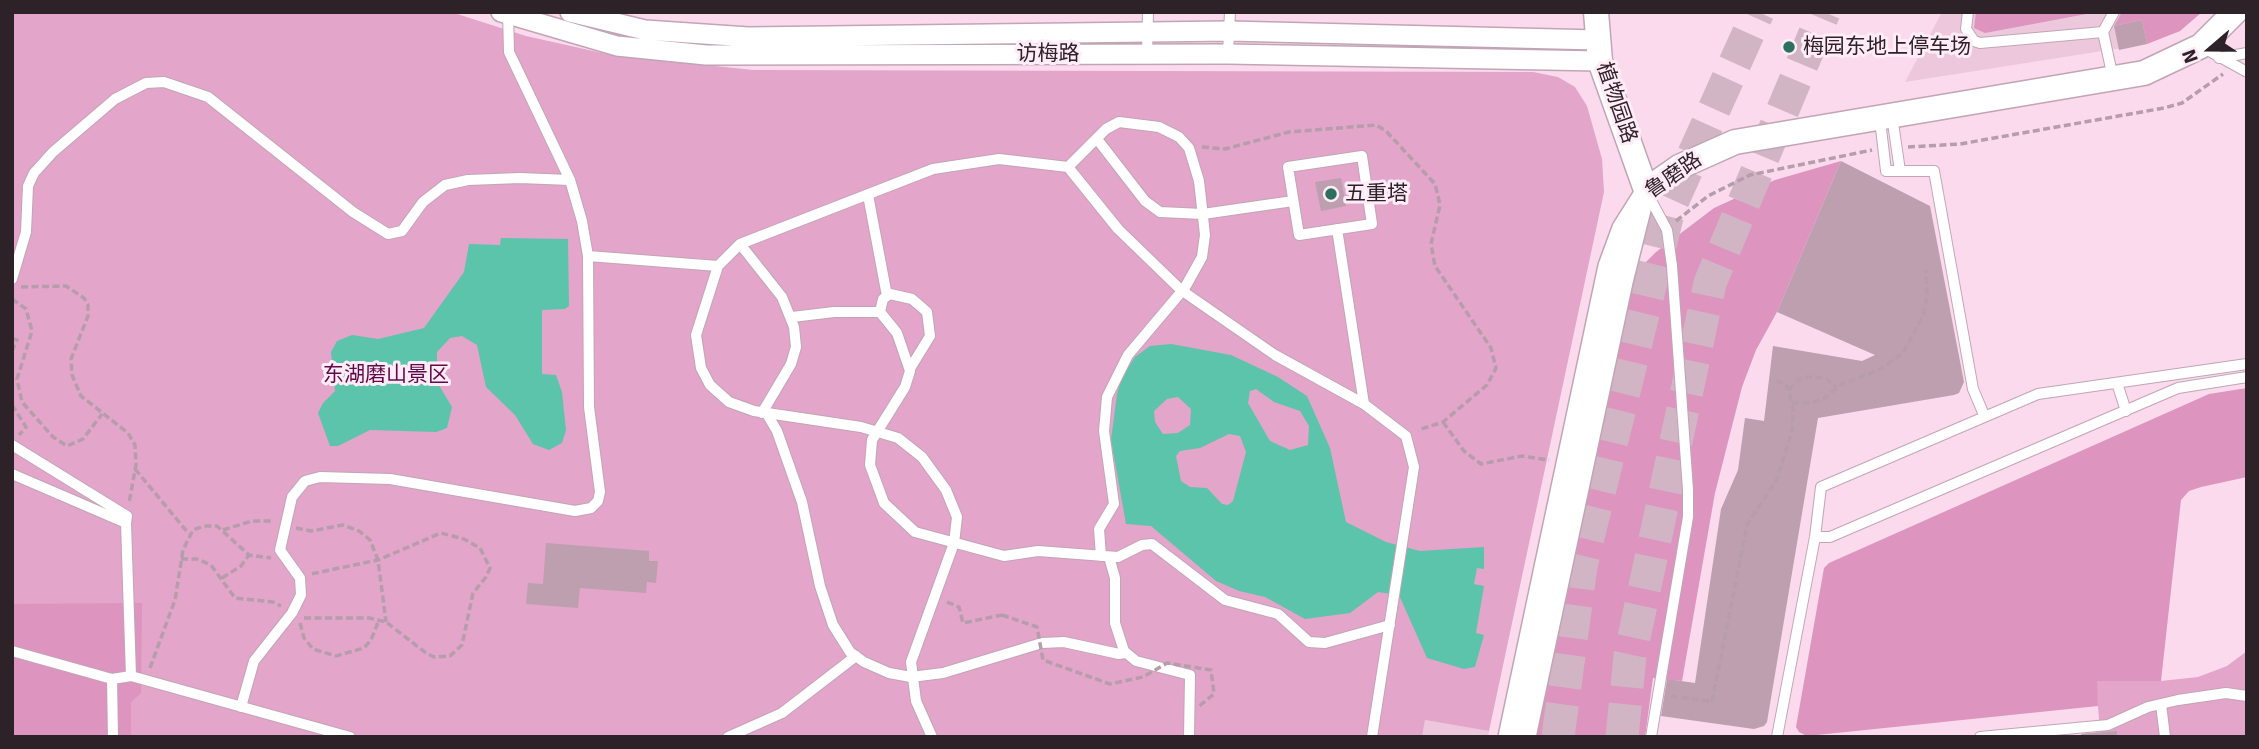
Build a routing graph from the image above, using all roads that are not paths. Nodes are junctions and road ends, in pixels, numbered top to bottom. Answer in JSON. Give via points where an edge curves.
{"nodes":[{"id":1,"x":570,"y":12,"type":"edge"},
{"id":2,"x":1597,"y":12,"type":"edge"},
{"id":3,"x":1968,"y":12,"type":"edge"},
{"id":4,"x":2114,"y":12,"type":"edge"},
{"id":5,"x":2235,"y":12,"type":"edge"},
{"id":6,"x":506,"y":13,"type":"edge"},
{"id":7,"x":1147,"y":22,"type":"edge"},
{"id":8,"x":1229,"y":22,"type":"edge"},
{"id":9,"x":2103,"y":32,"type":"junction"},
{"id":10,"x":748,"y":46,"type":"junction"},
{"id":11,"x":1599,"y":51,"type":"junction"},
{"id":12,"x":2210,"y":52,"type":"junction"},
{"id":13,"x":2247,"y":53,"type":"edge"},
{"id":14,"x":1147,"y":54,"type":"junction"},
{"id":15,"x":1228,"y":54,"type":"junction"},
{"id":16,"x":2245,"y":73,"type":"edge"},
{"id":17,"x":2113,"y":81,"type":"junction"},
{"id":18,"x":1886,"y":116,"type":"junction"},
{"id":19,"x":1097,"y":139,"type":"junction"},
{"id":20,"x":1069,"y":167,"type":"junction"},
{"id":21,"x":1900,"y":171,"type":"junction"},
{"id":22,"x":570,"y":180,"type":"junction"},
{"id":23,"x":1646,"y":191,"type":"junction"},
{"id":24,"x":868,"y":195,"type":"junction"},
{"id":25,"x":1293,"y":201,"type":"junction"},
{"id":26,"x":1203,"y":214,"type":"junction"},
{"id":27,"x":1337,"y":229,"type":"junction"},
{"id":28,"x":740,"y":244,"type":"junction"},
{"id":29,"x":588,"y":256,"type":"junction"},
{"id":30,"x":718,"y":266,"type":"junction"},
{"id":31,"x":12,"y":279,"type":"edge"},
{"id":32,"x":1183,"y":291,"type":"junction"},
{"id":33,"x":887,"y":296,"type":"junction"},
{"id":34,"x":880,"y":312,"type":"junction"},
{"id":35,"x":792,"y":317,"type":"junction"},
{"id":36,"x":905,"y":350,"type":"junction"},
{"id":37,"x":919,"y":354,"type":"junction"},
{"id":38,"x":911,"y":367,"type":"junction"},
{"id":39,"x":2246,"y":370,"type":"edge"},
{"id":40,"x":2117,"y":383,"type":"junction"},
{"id":41,"x":1364,"y":404,"type":"junction"},
{"id":42,"x":2126,"y":411,"type":"junction"},
{"id":43,"x":764,"y":413,"type":"junction"},
{"id":44,"x":1984,"y":415,"type":"junction"},
{"id":45,"x":876,"y":431,"type":"junction"},
{"id":46,"x":12,"y":443,"type":"edge"},
{"id":47,"x":12,"y":474,"type":"edge"},
{"id":48,"x":127,"y":519,"type":"junction"},
{"id":49,"x":1815,"y":537,"type":"junction"},
{"id":50,"x":954,"y":543,"type":"junction"},
{"id":51,"x":1105,"y":556,"type":"junction"},
{"id":52,"x":1390,"y":625,"type":"junction"},
{"id":53,"x":12,"y":651,"type":"edge"},
{"id":54,"x":1125,"y":653,"type":"junction"},
{"id":55,"x":856,"y":656,"type":"junction"},
{"id":56,"x":131,"y":676,"type":"junction"},
{"id":57,"x":911,"y":677,"type":"junction"},
{"id":58,"x":112,"y":679,"type":"junction"},
{"id":59,"x":2247,"y":696,"type":"edge"},
{"id":60,"x":2161,"y":704,"type":"junction"},
{"id":61,"x":241,"y":708,"type":"junction"},
{"id":62,"x":113,"y":737,"type":"edge"},
{"id":63,"x":350,"y":737,"type":"edge"},
{"id":64,"x":728,"y":737,"type":"edge"},
{"id":65,"x":932,"y":737,"type":"edge"},
{"id":66,"x":1189,"y":737,"type":"edge"},
{"id":67,"x":1372,"y":737,"type":"edge"},
{"id":68,"x":1508,"y":737,"type":"edge"},
{"id":69,"x":1526,"y":737,"type":"edge"},
{"id":70,"x":1651,"y":737,"type":"edge"},
{"id":71,"x":1777,"y":737,"type":"edge"},
{"id":72,"x":1980,"y":737,"type":"edge"},
{"id":73,"x":2165,"y":737,"type":"edge"}],
"edges":[{"from":1,"to":10,"type":"street","name":"访梅路","via":[[645,30]]},
{"from":2,"to":11,"type":"street","name":"植物园路"},
{"from":3,"to":9,"type":"lane","via":[[1966,30],[1980,43]]},
{"from":4,"to":9,"type":"lane"},
{"from":5,"to":12,"type":"street","name":"鲁磨路"},
{"from":6,"to":10,"type":"street","name":"访梅路","via":[[644,51]]},
{"from":6,"to":22,"type":"lane","via":[[509,52]]},
{"from":7,"to":8,"type":"street","name":"访梅路"},
{"from":7,"to":10,"type":"street","name":"访梅路"},
{"from":7,"to":14,"type":"lane"},
{"from":8,"to":11,"type":"street","name":"访梅路"},
{"from":8,"to":15,"type":"lane"},
{"from":9,"to":17,"type":"lane"},
{"from":10,"to":14,"type":"street","name":"访梅路"},
{"from":11,"to":15,"type":"street","name":"访梅路"},
{"from":11,"to":23,"type":"street","name":"植物园路"},
{"from":12,"to":13,"type":"lane"},
{"from":12,"to":16,"type":"lane"},
{"from":12,"to":17,"type":"street","name":"鲁磨路"},
{"from":14,"to":15,"type":"street","name":"访梅路"},
{"from":17,"to":18,"type":"street","name":"鲁磨路"},
{"from":18,"to":21,"type":"lane"},
{"from":18,"to":21,"type":"lane","via":[[1886,171]]},
{"from":18,"to":23,"type":"street","name":"鲁磨路","via":[[1734,142],[1679,167]]},
{"from":19,"to":20,"type":"lane"},
{"from":19,"to":26,"type":"lane","via":[[1152,209],[1167,214]]},
{"from":19,"to":26,"type":"lane","via":[[1113,125],[1135,122],[1170,132],[1189,148]]},
{"from":20,"to":24,"type":"lane","via":[[999,159],[962,162]]},
{"from":20,"to":32,"type":"lane","via":[[1118,229]]},
{"from":21,"to":44,"type":"lane","via":[[1934,171],[1973,389]]},
{"from":22,"to":29,"type":"lane"},
{"from":22,"to":31,"type":"lane","via":[[520,177],[445,185],[429,195],[402,231],[388,234],[361,219],[208,97],[164,82],[146,83],[115,99],[34,173],[28,186],[26,232]]},
{"from":23,"to":68,"type":"street","name":"鲁磨路","via":[[1622,228],[1608,266]]},
{"from":23,"to":69,"type":"street"},
{"from":23,"to":70,"type":"lane","via":[[1667,230],[1672,266],[1688,517]]},
{"from":24,"to":28,"type":"lane"},
{"from":24,"to":33,"type":"lane"},
{"from":25,"to":26,"type":"lane"},
{"from":25,"to":27,"type":"lane","via":[[1299,235]]},
{"from":25,"to":27,"type":"lane","via":[[1288,167],[1362,156],[1372,224]]},
{"from":26,"to":32,"type":"lane","via":[[1202,257]]},
{"from":27,"to":41,"type":"lane"},
{"from":28,"to":30,"type":"lane"},
{"from":28,"to":35,"type":"lane"},
{"from":29,"to":30,"type":"lane"},
{"from":29,"to":61,"type":"lane","via":[[589,407],[600,492],[595,505],[575,511],[390,480],[320,477],[304,481],[281,542],[282,555],[300,578],[301,595],[254,661]]},
{"from":30,"to":43,"type":"lane","via":[[696,335],[701,368],[710,385],[729,402]]},
{"from":32,"to":41,"type":"lane","via":[[1275,355]]},
{"from":32,"to":51,"type":"lane","via":[[1128,355],[1107,397],[1104,431],[1114,504],[1099,529]]},
{"from":33,"to":34,"type":"lane"},
{"from":33,"to":37,"type":"lane","via":[[912,299],[926,312],[930,336]]},
{"from":34,"to":35,"type":"lane"},
{"from":34,"to":36,"type":"lane"},
{"from":35,"to":43,"type":"lane","via":[[794,354]]},
{"from":36,"to":37,"type":"lane"},
{"from":36,"to":38,"type":"lane"},
{"from":37,"to":38,"type":"lane"},
{"from":38,"to":45,"type":"lane","via":[[905,387]]},
{"from":39,"to":40,"type":"lane"},
{"from":39,"to":42,"type":"lane","via":[[2178,388]]},
{"from":40,"to":42,"type":"lane"},
{"from":40,"to":44,"type":"lane","via":[[2038,394]]},
{"from":41,"to":52,"type":"lane","via":[[1406,436],[1414,467]]},
{"from":42,"to":49,"type":"lane","via":[[1830,537]]},
{"from":43,"to":45,"type":"lane"},
{"from":43,"to":55,"type":"lane","via":[[777,431],[802,502],[828,611],[841,641]]},
{"from":44,"to":49,"type":"lane","via":[[1821,487]]},
{"from":45,"to":50,"type":"lane","via":[[907,444],[930,467],[957,517]]},
{"from":45,"to":50,"type":"lane","via":[[870,465],[884,503],[915,532]]},
{"from":46,"to":48,"type":"lane"},
{"from":47,"to":48,"type":"lane"},
{"from":48,"to":56,"type":"lane"},
{"from":49,"to":71,"type":"lane"},
{"from":50,"to":51,"type":"lane","via":[[994,555],[1038,551]]},
{"from":50,"to":57,"type":"lane","via":[[914,650]]},
{"from":51,"to":52,"type":"lane","via":[[1122,556],[1147,544],[1158,547],[1225,600],[1278,614],[1309,642],[1325,643]]},
{"from":51,"to":54,"type":"lane","via":[[1115,578],[1115,623]]},
{"from":52,"to":67,"type":"lane"},
{"from":53,"to":58,"type":"lane"},
{"from":54,"to":57,"type":"lane","via":[[1073,643],[1042,643],[943,673]]},
{"from":54,"to":66,"type":"lane","via":[[1136,661],[1190,676]]},
{"from":55,"to":57,"type":"lane","via":[[878,669]]},
{"from":55,"to":64,"type":"lane","via":[[782,713]]},
{"from":56,"to":58,"type":"lane"},
{"from":56,"to":61,"type":"lane"},
{"from":57,"to":65,"type":"lane"},
{"from":58,"to":62,"type":"lane"},
{"from":59,"to":60,"type":"lane","via":[[2207,695]]},
{"from":60,"to":72,"type":"lane","via":[[2108,725]]},
{"from":60,"to":73,"type":"lane"},
{"from":61,"to":63,"type":"lane"}]}
